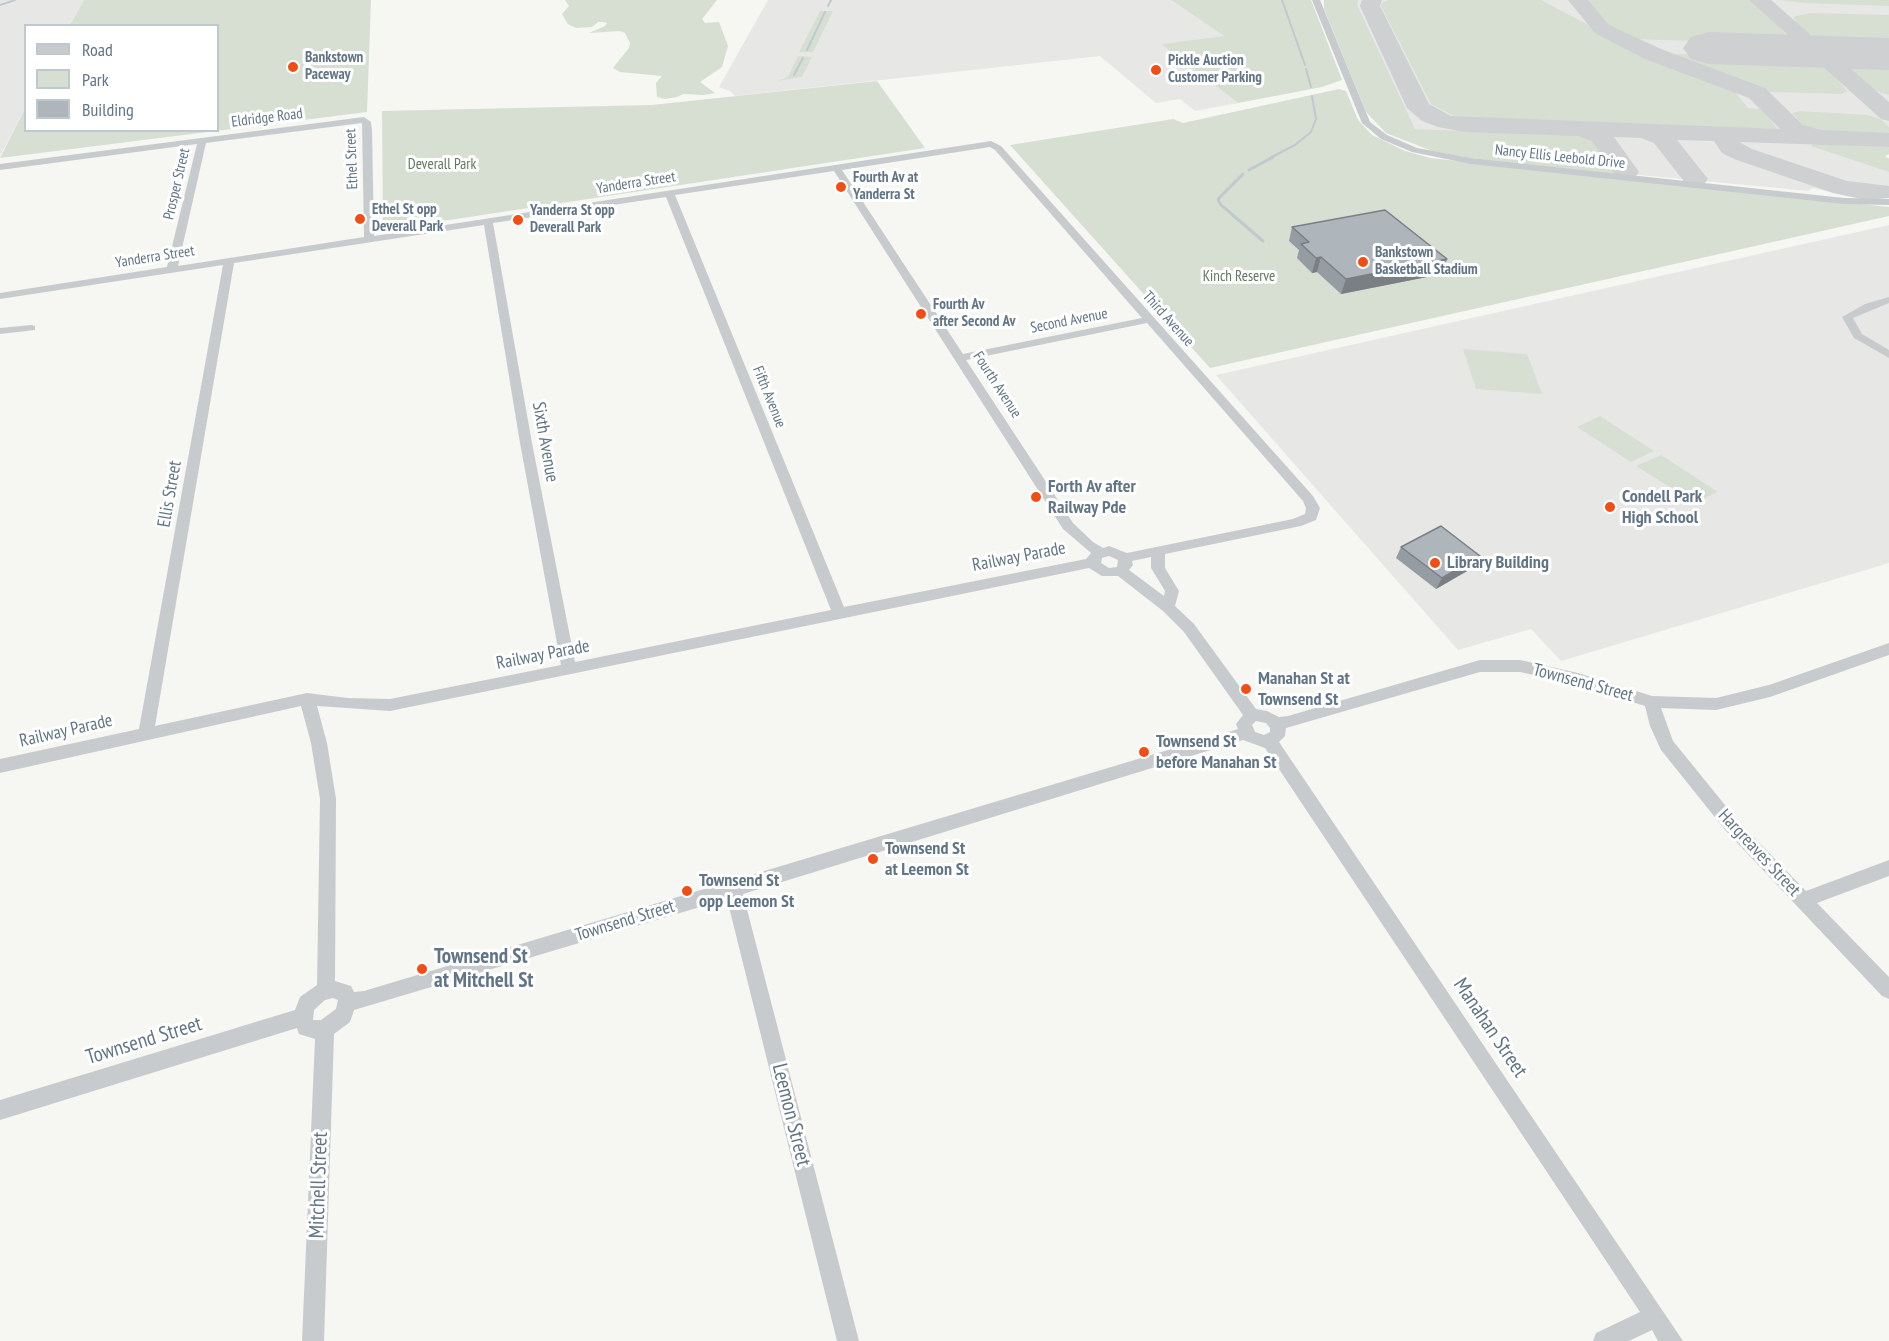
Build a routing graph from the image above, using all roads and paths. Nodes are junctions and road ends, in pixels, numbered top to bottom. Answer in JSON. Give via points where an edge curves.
{"nodes":[{"id":1,"x":1317,"y":1,"type":"edge"},
{"id":2,"x":360,"y":120,"type":"joint"},
{"id":3,"x":202,"y":140,"type":"junction"},
{"id":4,"x":991,"y":144,"type":"joint"},
{"id":5,"x":0,"y":167,"type":"edge"},
{"id":6,"x":836,"y":167,"type":"junction"},
{"id":7,"x":669,"y":193,"type":"junction"},
{"id":8,"x":1889,"y":202,"type":"edge"},
{"id":9,"x":488,"y":220,"type":"junction"},
{"id":10,"x":369,"y":239,"type":"junction"},
{"id":11,"x":229,"y":261,"type":"junction"},
{"id":12,"x":172,"y":269,"type":"junction"},
{"id":13,"x":0,"y":296,"type":"edge"},
{"id":14,"x":1889,"y":300,"type":"edge"},
{"id":15,"x":1148,"y":320,"type":"junction"},
{"id":16,"x":31,"y":327,"type":"dead end"},
{"id":17,"x":0,"y":331,"type":"edge"},
{"id":18,"x":1889,"y":355,"type":"edge"},
{"id":19,"x":960,"y":358,"type":"junction"},
{"id":20,"x":1158,"y":551,"type":"junction"},
{"id":21,"x":1097,"y":557,"type":"junction"},
{"id":22,"x":1123,"y":564,"type":"junction"},
{"id":23,"x":1168,"y":608,"type":"junction"},
{"id":24,"x":839,"y":613,"type":"junction"},
{"id":25,"x":1889,"y":650,"type":"edge"},
{"id":26,"x":569,"y":670,"type":"junction"},
{"id":27,"x":307,"y":699,"type":"junction"},
{"id":28,"x":1652,"y":702,"type":"junction"},
{"id":29,"x":1252,"y":715,"type":"junction"},
{"id":30,"x":1246,"y":732,"type":"junction"},
{"id":31,"x":1272,"y":732,"type":"junction"},
{"id":32,"x":146,"y":733,"type":"junction"},
{"id":33,"x":0,"y":766,"type":"edge"},
{"id":34,"x":1889,"y":867,"type":"edge"},
{"id":35,"x":734,"y":889,"type":"junction"},
{"id":36,"x":1803,"y":900,"type":"junction"},
{"id":37,"x":326,"y":990,"type":"junction"},
{"id":38,"x":1889,"y":990,"type":"edge"},
{"id":39,"x":348,"y":1002,"type":"junction"},
{"id":40,"x":302,"y":1017,"type":"junction"},
{"id":41,"x":324,"y":1029,"type":"junction"},
{"id":42,"x":0,"y":1110,"type":"edge"},
{"id":43,"x":1655,"y":1317,"type":"junction"},
{"id":44,"x":313,"y":1341,"type":"edge"},
{"id":45,"x":848,"y":1341,"type":"edge"},
{"id":46,"x":1604,"y":1341,"type":"edge"},
{"id":47,"x":1672,"y":1341,"type":"edge"}],
"edges":[{"from":1,"to":8,"type":"street","name":"Nancy Ellis Leebold Drive","via":[[1366,123],[1384,137],[1415,150],[1471,161],[1844,201]]},
{"from":2,"to":3,"type":"street","name":"Eldridge Road"},
{"from":2,"to":10,"type":"street","name":"Ethel Street","via":[[368,124]]},
{"from":3,"to":5,"type":"street","name":"Eldridge Road"},
{"from":3,"to":12,"type":"street","name":"Prosper Street"},
{"from":4,"to":6,"type":"street","name":"Yanderra Street"},
{"from":4,"to":15,"type":"street","name":"Third Avenue"},
{"from":6,"to":7,"type":"street","name":"Yanderra Street"},
{"from":6,"to":19,"type":"street","name":"Fourth Avenue"},
{"from":7,"to":9,"type":"street","name":"Yanderra Street"},
{"from":7,"to":24,"type":"street","name":"Fifth Avenue"},
{"from":9,"to":10,"type":"street","name":"Yanderra Street"},
{"from":9,"to":26,"type":"street","name":"Sixth Avenue"},
{"from":10,"to":11,"type":"street","name":"Yanderra Street"},
{"from":11,"to":12,"type":"street","name":"Yanderra Street"},
{"from":11,"to":32,"type":"street","name":"Ellis Street"},
{"from":12,"to":13,"type":"street","name":"Yanderra Street"},
{"from":14,"to":18,"type":"street","via":[[1847,317],[1858,336]]},
{"from":15,"to":19,"type":"street","name":"Second Avenue"},
{"from":15,"to":20,"type":"street","name":"Third Avenue","via":[[1313,508],[1311,517],[1296,524]]},
{"from":16,"to":17,"type":"street"},
{"from":19,"to":21,"type":"street","name":"Fourth Avenue","via":[[1068,526]]},
{"from":20,"to":22,"type":"street"},
{"from":20,"to":23,"type":"street","via":[[1158,568],[1172,591]]},
{"from":21,"to":22,"type":"street","via":[[1114,551]]},
{"from":21,"to":22,"type":"street","via":[[1102,571],[1112,573]]},
{"from":21,"to":24,"type":"street","name":"Railway Parade"},
{"from":22,"to":23,"type":"street"},
{"from":23,"to":29,"type":"street","via":[[1201,643]]},
{"from":24,"to":26,"type":"street","name":"Railway Parade"},
{"from":25,"to":28,"type":"street","name":"Townsend Street","via":[[1770,691],[1716,704]]},
{"from":26,"to":27,"type":"street","name":"Railway Parade","via":[[390,705]]},
{"from":27,"to":32,"type":"street","name":"Railway Parade"},
{"from":27,"to":37,"type":"street","via":[[328,799]]},
{"from":28,"to":31,"type":"street","name":"Townsend Street","via":[[1520,666],[1480,666],[1288,722]]},
{"from":28,"to":36,"type":"street","name":"Hargreaves Street","via":[[1667,745],[1732,826]]},
{"from":29,"to":30,"type":"street","via":[[1244,724]]},
{"from":29,"to":31,"type":"street","via":[[1268,717]]},
{"from":30,"to":31,"type":"street","via":[[1259,741]]},
{"from":30,"to":35,"type":"street","name":"Townsend Street"},
{"from":31,"to":43,"type":"street","name":"Manahan Street"},
{"from":32,"to":33,"type":"street","name":"Railway Parade"},
{"from":34,"to":36,"type":"street"},
{"from":35,"to":39,"type":"street","name":"Townsend Street"},
{"from":35,"to":45,"type":"street","name":"Leemon Street"},
{"from":36,"to":38,"type":"street","name":"Hargreaves Street"},
{"from":37,"to":39,"type":"street","via":[[344,992]]},
{"from":37,"to":40,"type":"street","via":[[312,998]]},
{"from":39,"to":41,"type":"street","via":[[338,1021]]},
{"from":40,"to":41,"type":"street","via":[[311,1030]]},
{"from":40,"to":42,"type":"street","name":"Townsend Street"},
{"from":41,"to":44,"type":"street","name":"Mitchell Street"},
{"from":43,"to":46,"type":"street"},
{"from":43,"to":47,"type":"street","name":"Manahan Street"}]}
